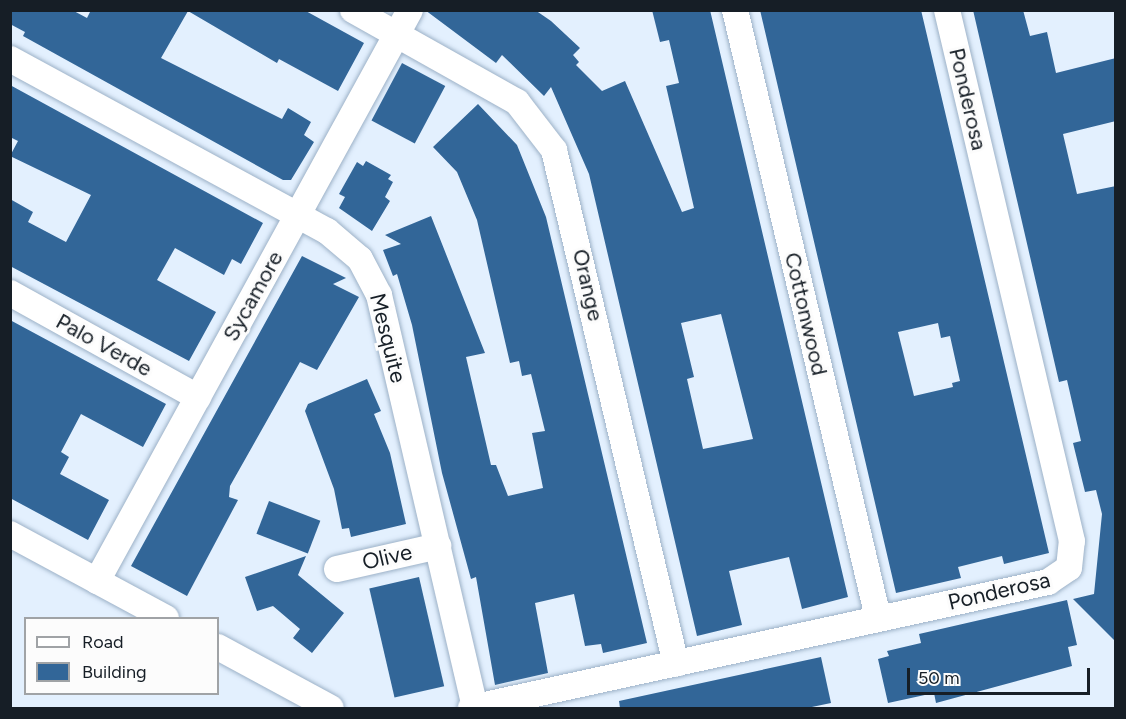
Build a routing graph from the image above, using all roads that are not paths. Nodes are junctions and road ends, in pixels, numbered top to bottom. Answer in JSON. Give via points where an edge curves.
{"nodes":[{"id":1,"x":353,"y":10,"type":"edge"},
{"id":2,"x":410,"y":10,"type":"edge"},
{"id":3,"x":735,"y":10,"type":"edge"},
{"id":4,"x":947,"y":10,"type":"edge"},
{"id":5,"x":397,"y":35,"type":"junction"},
{"id":6,"x":10,"y":59,"type":"edge"},
{"id":7,"x":297,"y":215,"type":"junction"},
{"id":8,"x":10,"y":293,"type":"edge"},
{"id":9,"x":198,"y":397,"type":"junction"},
{"id":10,"x":10,"y":534,"type":"edge"},
{"id":11,"x":438,"y":546,"type":"junction"},
{"id":12,"x":337,"y":569,"type":"dead end"},
{"id":13,"x":97,"y":581,"type":"junction"},
{"id":14,"x":164,"y":617,"type":"edge"},
{"id":15,"x":878,"y":618,"type":"junction"},
{"id":16,"x":219,"y":648,"type":"edge"},
{"id":17,"x":676,"y":664,"type":"junction"},
{"id":18,"x":331,"y":708,"type":"edge"},
{"id":19,"x":473,"y":708,"type":"edge"}],
"edges":[{"from":1,"to":5,"type":"lane","name":"Orange"},
{"from":2,"to":5,"type":"lane","name":"Sycamore"},
{"from":3,"to":15,"type":"lane","name":"Cottonwood"},
{"from":4,"to":15,"type":"lane","name":"Ponderosa","via":[[1072,541],[1072,559],[1064,574],[1048,582]]},
{"from":5,"to":7,"type":"lane","name":"Sycamore"},
{"from":5,"to":17,"type":"lane","name":"Orange","via":[[517,102],[554,150]]},
{"from":6,"to":7,"type":"lane","name":"Mesquite"},
{"from":7,"to":9,"type":"lane","name":"Sycamore"},
{"from":7,"to":11,"type":"lane","name":"Mesquite","via":[[345,244],[360,259],[379,295]]},
{"from":8,"to":9,"type":"lane","name":"Palo Verde"},
{"from":9,"to":13,"type":"lane","name":"Sycamore"},
{"from":10,"to":13,"type":"lane"},
{"from":11,"to":12,"type":"lane","name":"Olive"},
{"from":11,"to":19,"type":"lane","name":"Mesquite"},
{"from":13,"to":14,"type":"lane"},
{"from":15,"to":17,"type":"lane","name":"Ponderosa"},
{"from":16,"to":18,"type":"lane"},
{"from":17,"to":19,"type":"lane","name":"Ponderosa"}]}
